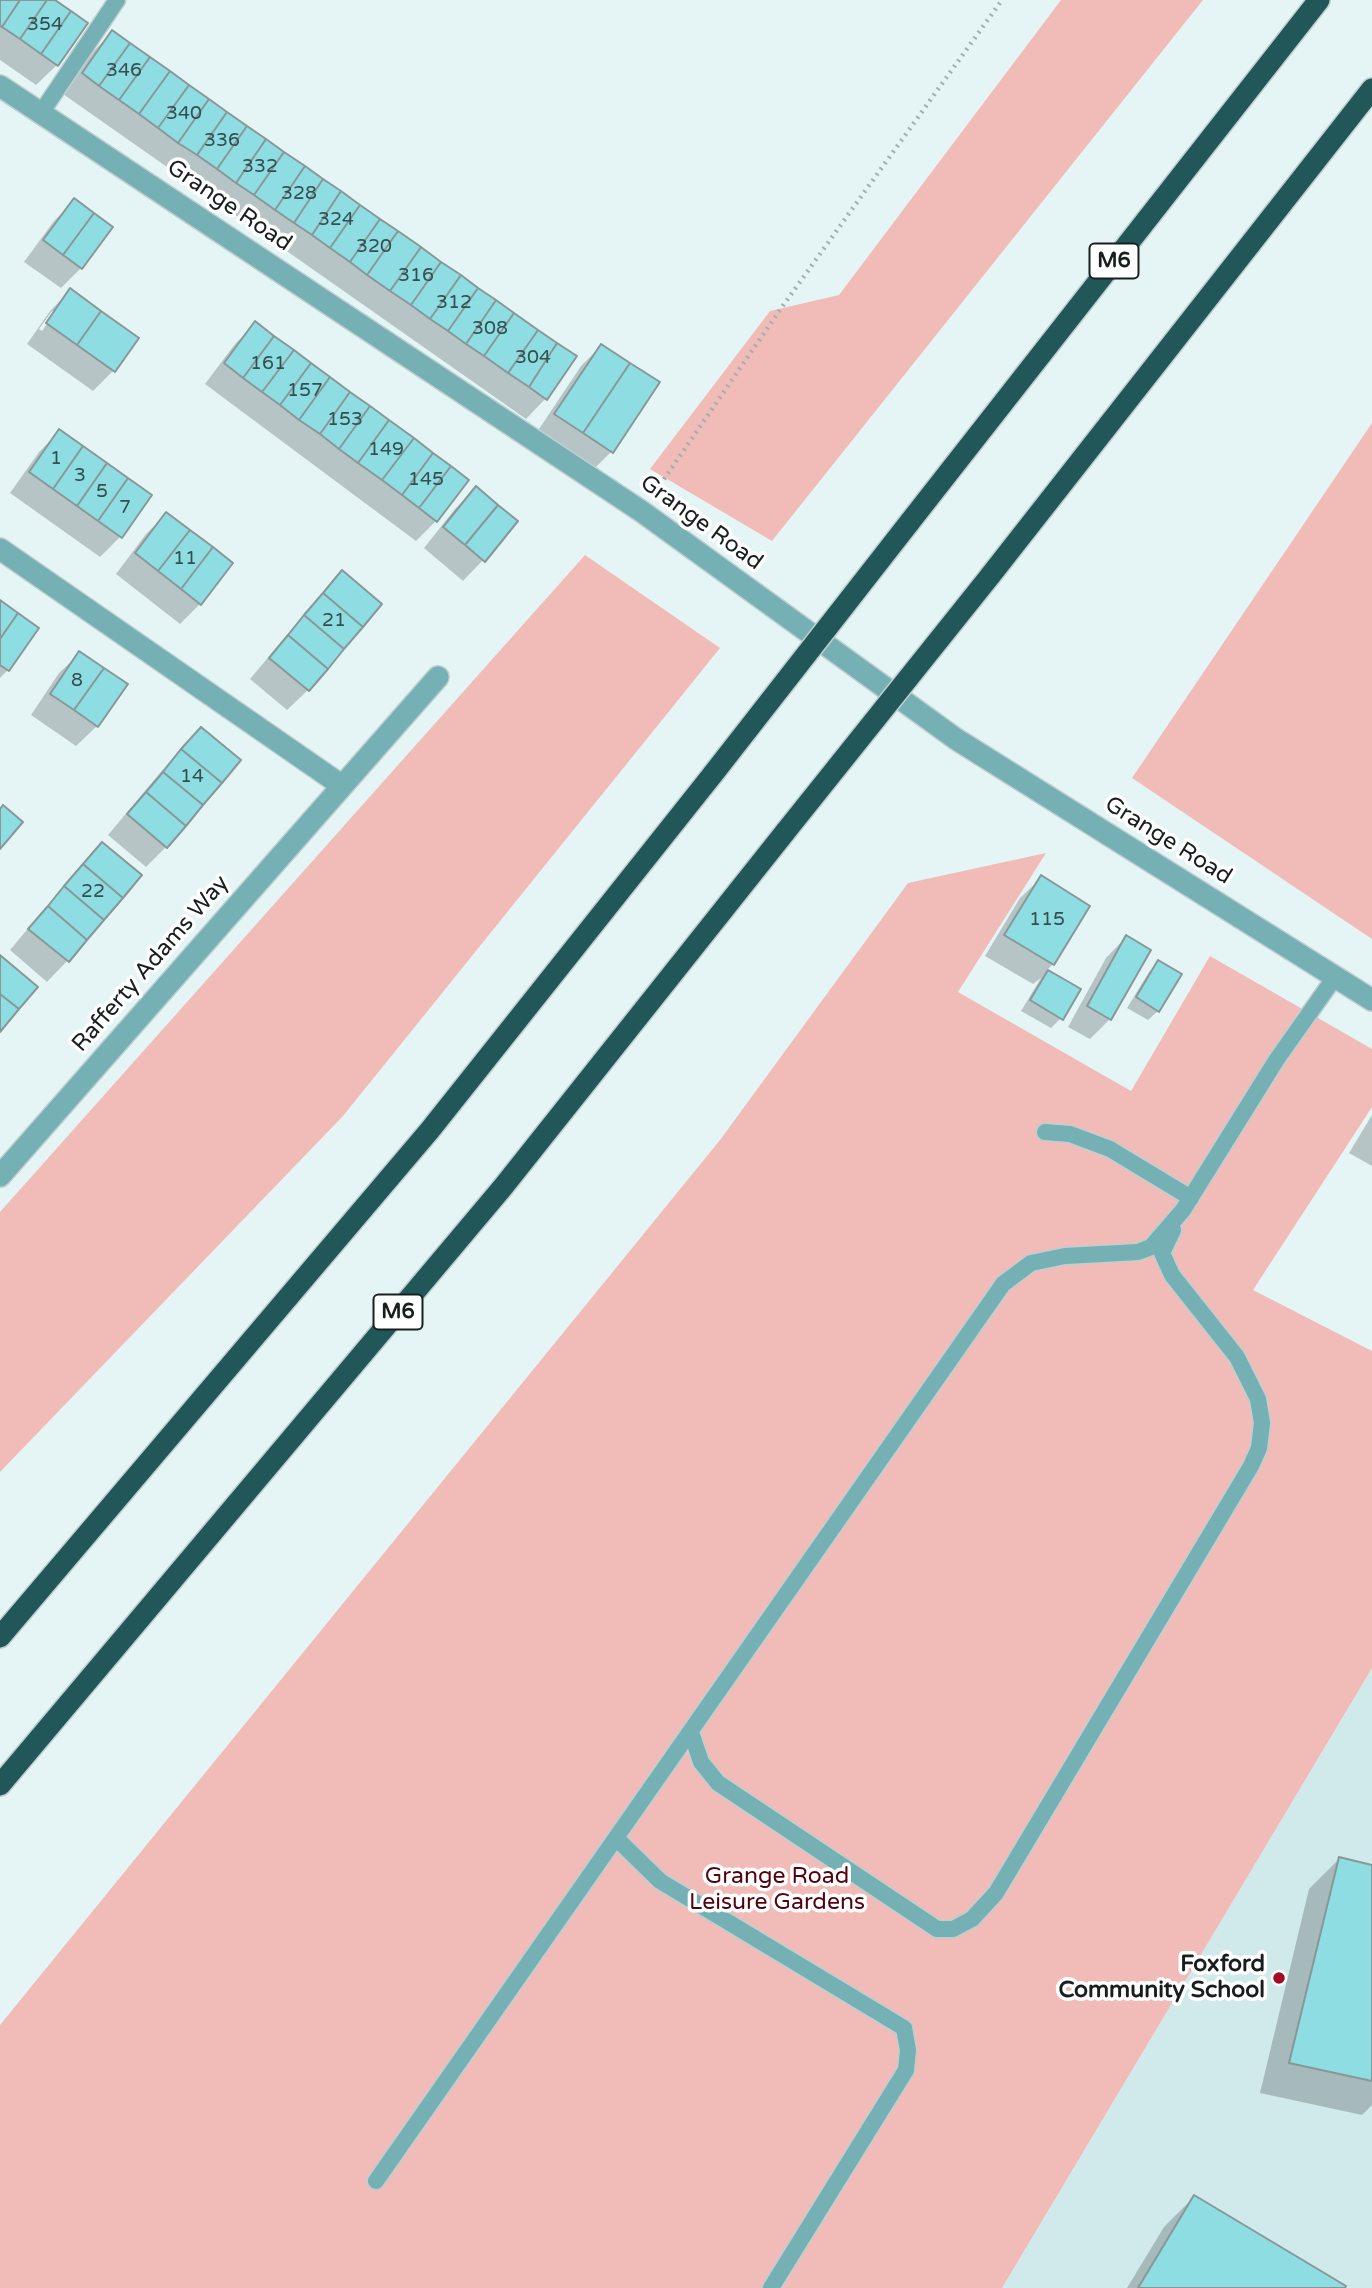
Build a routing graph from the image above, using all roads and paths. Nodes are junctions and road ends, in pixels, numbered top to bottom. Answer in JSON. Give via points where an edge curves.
{"nodes":[{"id":1,"x":117,"y":0,"type":"edge"},
{"id":2,"x":1003,"y":0,"type":"edge"},
{"id":3,"x":1319,"y":0,"type":"edge"},
{"id":4,"x":1372,"y":89,"type":"edge"},
{"id":5,"x":3,"y":93,"type":"edge"},
{"id":6,"x":41,"y":113,"type":"junction"},
{"id":7,"x":641,"y":511,"type":"junction"},
{"id":8,"x":0,"y":549,"type":"edge"},
{"id":9,"x":438,"y":677,"type":"dead end"},
{"id":10,"x":341,"y":785,"type":"junction"},
{"id":11,"x":1335,"y":977,"type":"junction"},
{"id":12,"x":1372,"y":1000,"type":"edge"},
{"id":13,"x":1045,"y":1132,"type":"dead end"},
{"id":14,"x":0,"y":1176,"type":"edge"},
{"id":15,"x":1187,"y":1204,"type":"junction"},
{"id":16,"x":0,"y":1637,"type":"edge"},
{"id":17,"x":691,"y":1732,"type":"junction"},
{"id":18,"x":0,"y":1784,"type":"edge"},
{"id":19,"x":616,"y":1838,"type":"junction"},
{"id":20,"x":376,"y":2181,"type":"dead end"},
{"id":21,"x":771,"y":2288,"type":"edge"}],
"edges":[{"from":1,"to":6,"type":"lane"},
{"from":2,"to":7,"type":"path"},
{"from":3,"to":16,"type":"highway","number":"M6","bridge":true,"via":[[430,1130]]},
{"from":4,"to":18,"type":"highway","number":"M6","bridge":true,"via":[[503,1187]]},
{"from":5,"to":6,"type":"street","name":"Grange Road"},
{"from":6,"to":7,"type":"street","name":"Grange Road"},
{"from":7,"to":11,"type":"street","name":"Grange Road","via":[[956,739]]},
{"from":8,"to":10,"type":"street"},
{"from":9,"to":10,"type":"street","name":"Rafferty Adams Way"},
{"from":10,"to":14,"type":"street","name":"Rafferty Adams Way"},
{"from":11,"to":12,"type":"street","name":"Grange Road"},
{"from":11,"to":15,"type":"lane","via":[[1277,1059]]},
{"from":13,"to":15,"type":"lane","via":[[1070,1134],[1110,1149]]},
{"from":15,"to":17,"type":"lane","via":[[1151,1247],[1031,1263],[1003,1284]]},
{"from":15,"to":17,"type":"lane","via":[[1162,1253],[1172,1275],[1237,1357],[1258,1399],[1262,1423],[1259,1448],[996,1893],[972,1919],[953,1929],[937,1929],[718,1783],[701,1762]]},
{"from":17,"to":19,"type":"lane"},
{"from":19,"to":20,"type":"lane"},
{"from":19,"to":21,"type":"lane","via":[[660,1881],[904,2028],[906,2070]]}]}
